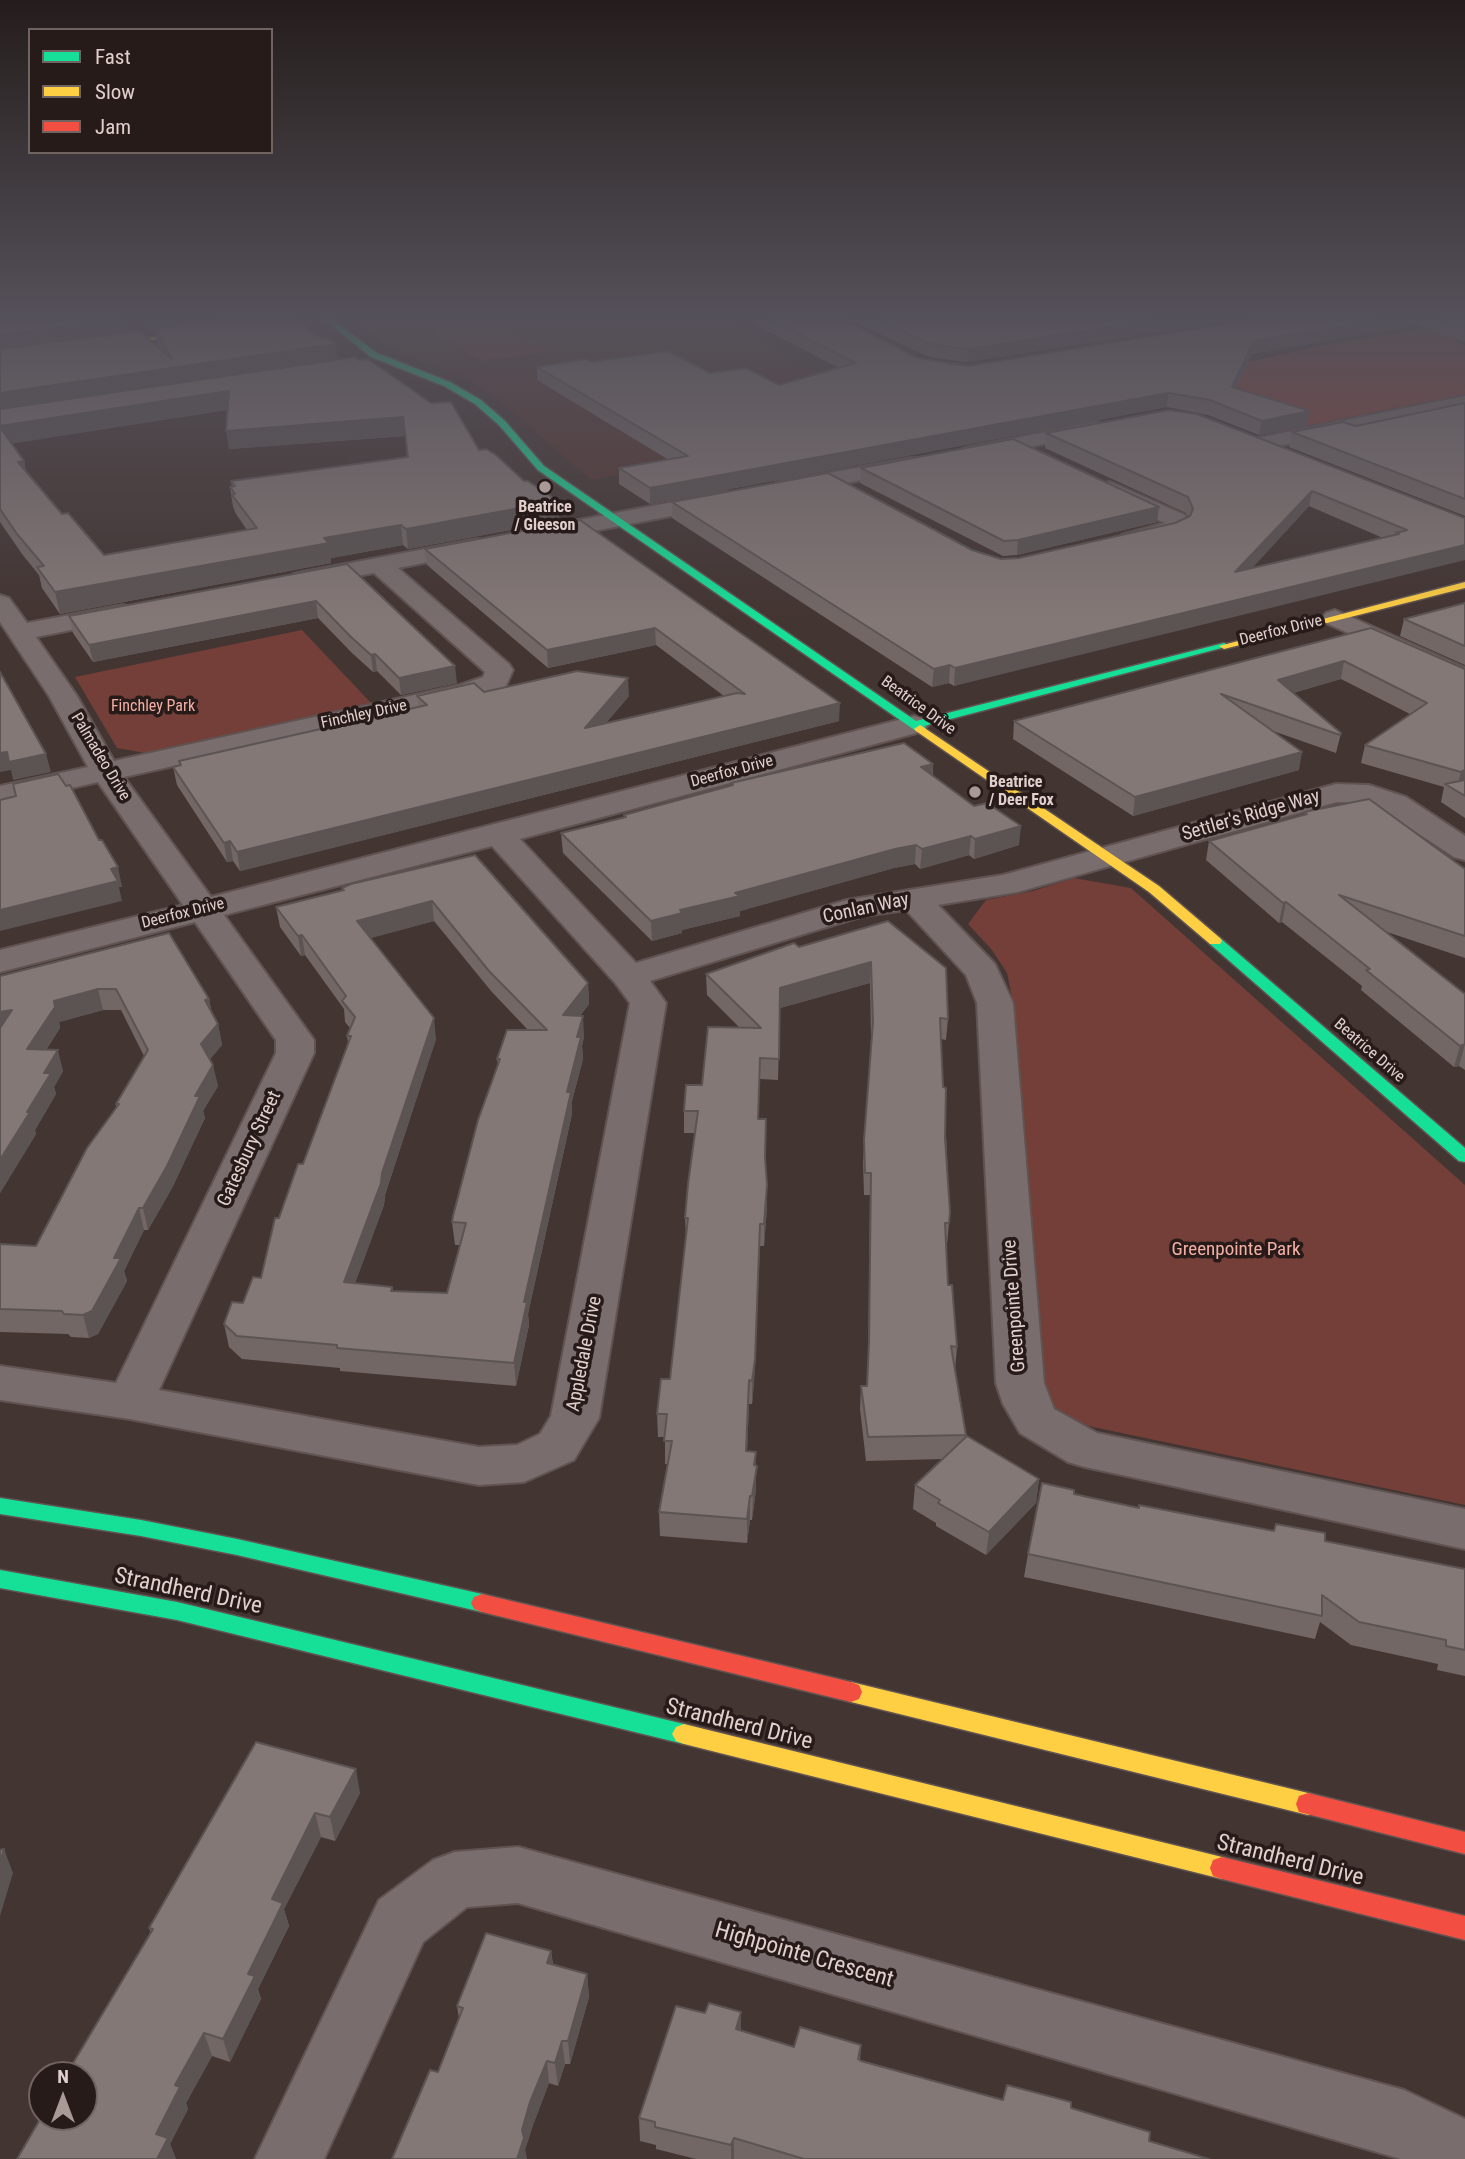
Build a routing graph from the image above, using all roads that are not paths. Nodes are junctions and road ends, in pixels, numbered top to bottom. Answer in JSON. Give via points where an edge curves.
{"nodes":[{"id":1,"x":499,"y":421,"type":"edge"},
{"id":2,"x":1373,"y":421,"type":"edge"},
{"id":3,"x":1118,"y":424,"type":"edge"},
{"id":4,"x":1233,"y":434,"type":"edge"},
{"id":5,"x":1013,"y":444,"type":"junction"},
{"id":6,"x":1258,"y":444,"type":"junction"},
{"id":7,"x":1044,"y":459,"type":"edge"},
{"id":8,"x":1297,"y":460,"type":"edge"},
{"id":9,"x":830,"y":479,"type":"junction"},
{"id":10,"x":1093,"y":481,"type":"edge"},
{"id":11,"x":860,"y":495,"type":"edge"},
{"id":12,"x":617,"y":520,"type":"junction"},
{"id":13,"x":1111,"y":544,"type":"edge"},
{"id":14,"x":380,"y":565,"type":"junction"},
{"id":15,"x":279,"y":584,"type":"edge"},
{"id":16,"x":1465,"y":585,"type":"edge"},
{"id":17,"x":0,"y":603,"type":"edge"},
{"id":18,"x":144,"y":609,"type":"edge"},
{"id":19,"x":1335,"y":618,"type":"junction"},
{"id":20,"x":22,"y":632,"type":"junction"},
{"id":21,"x":1465,"y":678,"type":"edge"},
{"id":22,"x":914,"y":725,"type":"junction"},
{"id":23,"x":106,"y":772,"type":"junction"},
{"id":24,"x":0,"y":795,"type":"edge"},
{"id":25,"x":499,"y":835,"type":"junction"},
{"id":26,"x":1465,"y":850,"type":"edge"},
{"id":27,"x":1106,"y":855,"type":"junction"},
{"id":28,"x":914,"y":899,"type":"junction"},
{"id":29,"x":202,"y":908,"type":"junction"},
{"id":30,"x":0,"y":961,"type":"edge"},
{"id":31,"x":629,"y":976,"type":"junction"},
{"id":32,"x":1465,"y":1157,"type":"edge"},
{"id":33,"x":0,"y":1383,"type":"edge"},
{"id":34,"x":130,"y":1402,"type":"junction"},
{"id":35,"x":0,"y":1506,"type":"edge"},
{"id":36,"x":1465,"y":1529,"type":"edge"},
{"id":37,"x":0,"y":1579,"type":"edge"},
{"id":38,"x":1465,"y":1843,"type":"edge"},
{"id":39,"x":1460,"y":1927,"type":"edge"},
{"id":40,"x":1465,"y":2156,"type":"edge"},
{"id":41,"x":289,"y":2159,"type":"edge"}],
"edges":[{"from":1,"to":12,"type":"street","name":"Beatrice Drive","via":[[541,468]]},
{"from":2,"to":6,"type":"street"},
{"from":3,"to":5,"type":"street"},
{"from":4,"to":6,"type":"street"},
{"from":5,"to":7,"type":"street"},
{"from":5,"to":9,"type":"street"},
{"from":6,"to":8,"type":"street"},
{"from":9,"to":11,"type":"street"},
{"from":9,"to":12,"type":"street"},
{"from":10,"to":13,"type":"street","via":[[1177,520],[1177,526],[1164,532]]},
{"from":12,"to":14,"type":"street"},
{"from":12,"to":22,"type":"street","name":"Beatrice Drive"},
{"from":14,"to":15,"type":"street"},
{"from":14,"to":23,"type":"street","name":"Finchley Drive","via":[[499,670],[495,682],[468,692]]},
{"from":16,"to":19,"type":"street","name":"Deerfox Drive"},
{"from":17,"to":20,"type":"street","name":"Palmadeo Drive"},
{"from":18,"to":20,"type":"street"},
{"from":19,"to":21,"type":"street"},
{"from":19,"to":22,"type":"street","name":"Deerfox Drive"},
{"from":20,"to":23,"type":"street","name":"Palmadeo Drive"},
{"from":22,"to":25,"type":"street","name":"Deerfox Drive"},
{"from":22,"to":27,"type":"street","name":"Beatrice Drive"},
{"from":23,"to":24,"type":"street"},
{"from":23,"to":29,"type":"street","name":"Palmadeo Drive"},
{"from":25,"to":29,"type":"street","name":"Deerfox Drive"},
{"from":25,"to":31,"type":"street","name":"Appledale Drive"},
{"from":26,"to":27,"type":"street","name":"Settler's Ridge Way","via":[[1395,804],[1369,794],[1336,793]]},
{"from":27,"to":28,"type":"street","name":"Conlan Way","via":[[1006,885]]},
{"from":27,"to":32,"type":"street","name":"Beatrice Drive","via":[[1188,917]]},
{"from":28,"to":31,"type":"street","name":"Conlan Way","via":[[859,907]]},
{"from":28,"to":36,"type":"street","name":"Greenpointe Drive","via":[[982,972],[995,1003],[1020,1383],[1037,1421],[1085,1449]]},
{"from":29,"to":30,"type":"street","name":"Deerfox Drive"},
{"from":29,"to":34,"type":"street","name":"Gatesbury Street","via":[[295,1040],[295,1053]]},
{"from":31,"to":34,"type":"street","name":"Appledale Drive","via":[[648,1003],[575,1418],[557,1447],[524,1463],[479,1466]]},
{"from":33,"to":34,"type":"street","name":"Appledale Drive"},
{"from":35,"to":38,"type":"street","via":[[237,1547],[510,1609]]},
{"from":37,"to":39,"type":"street","name":"Strandherd Drive","via":[[177,1611],[370,1656]]},
{"from":40,"to":41,"type":"street","name":"Highpointe Crescent","via":[[1404,2124],[518,1875],[455,1880],[401,1921]]}]}
